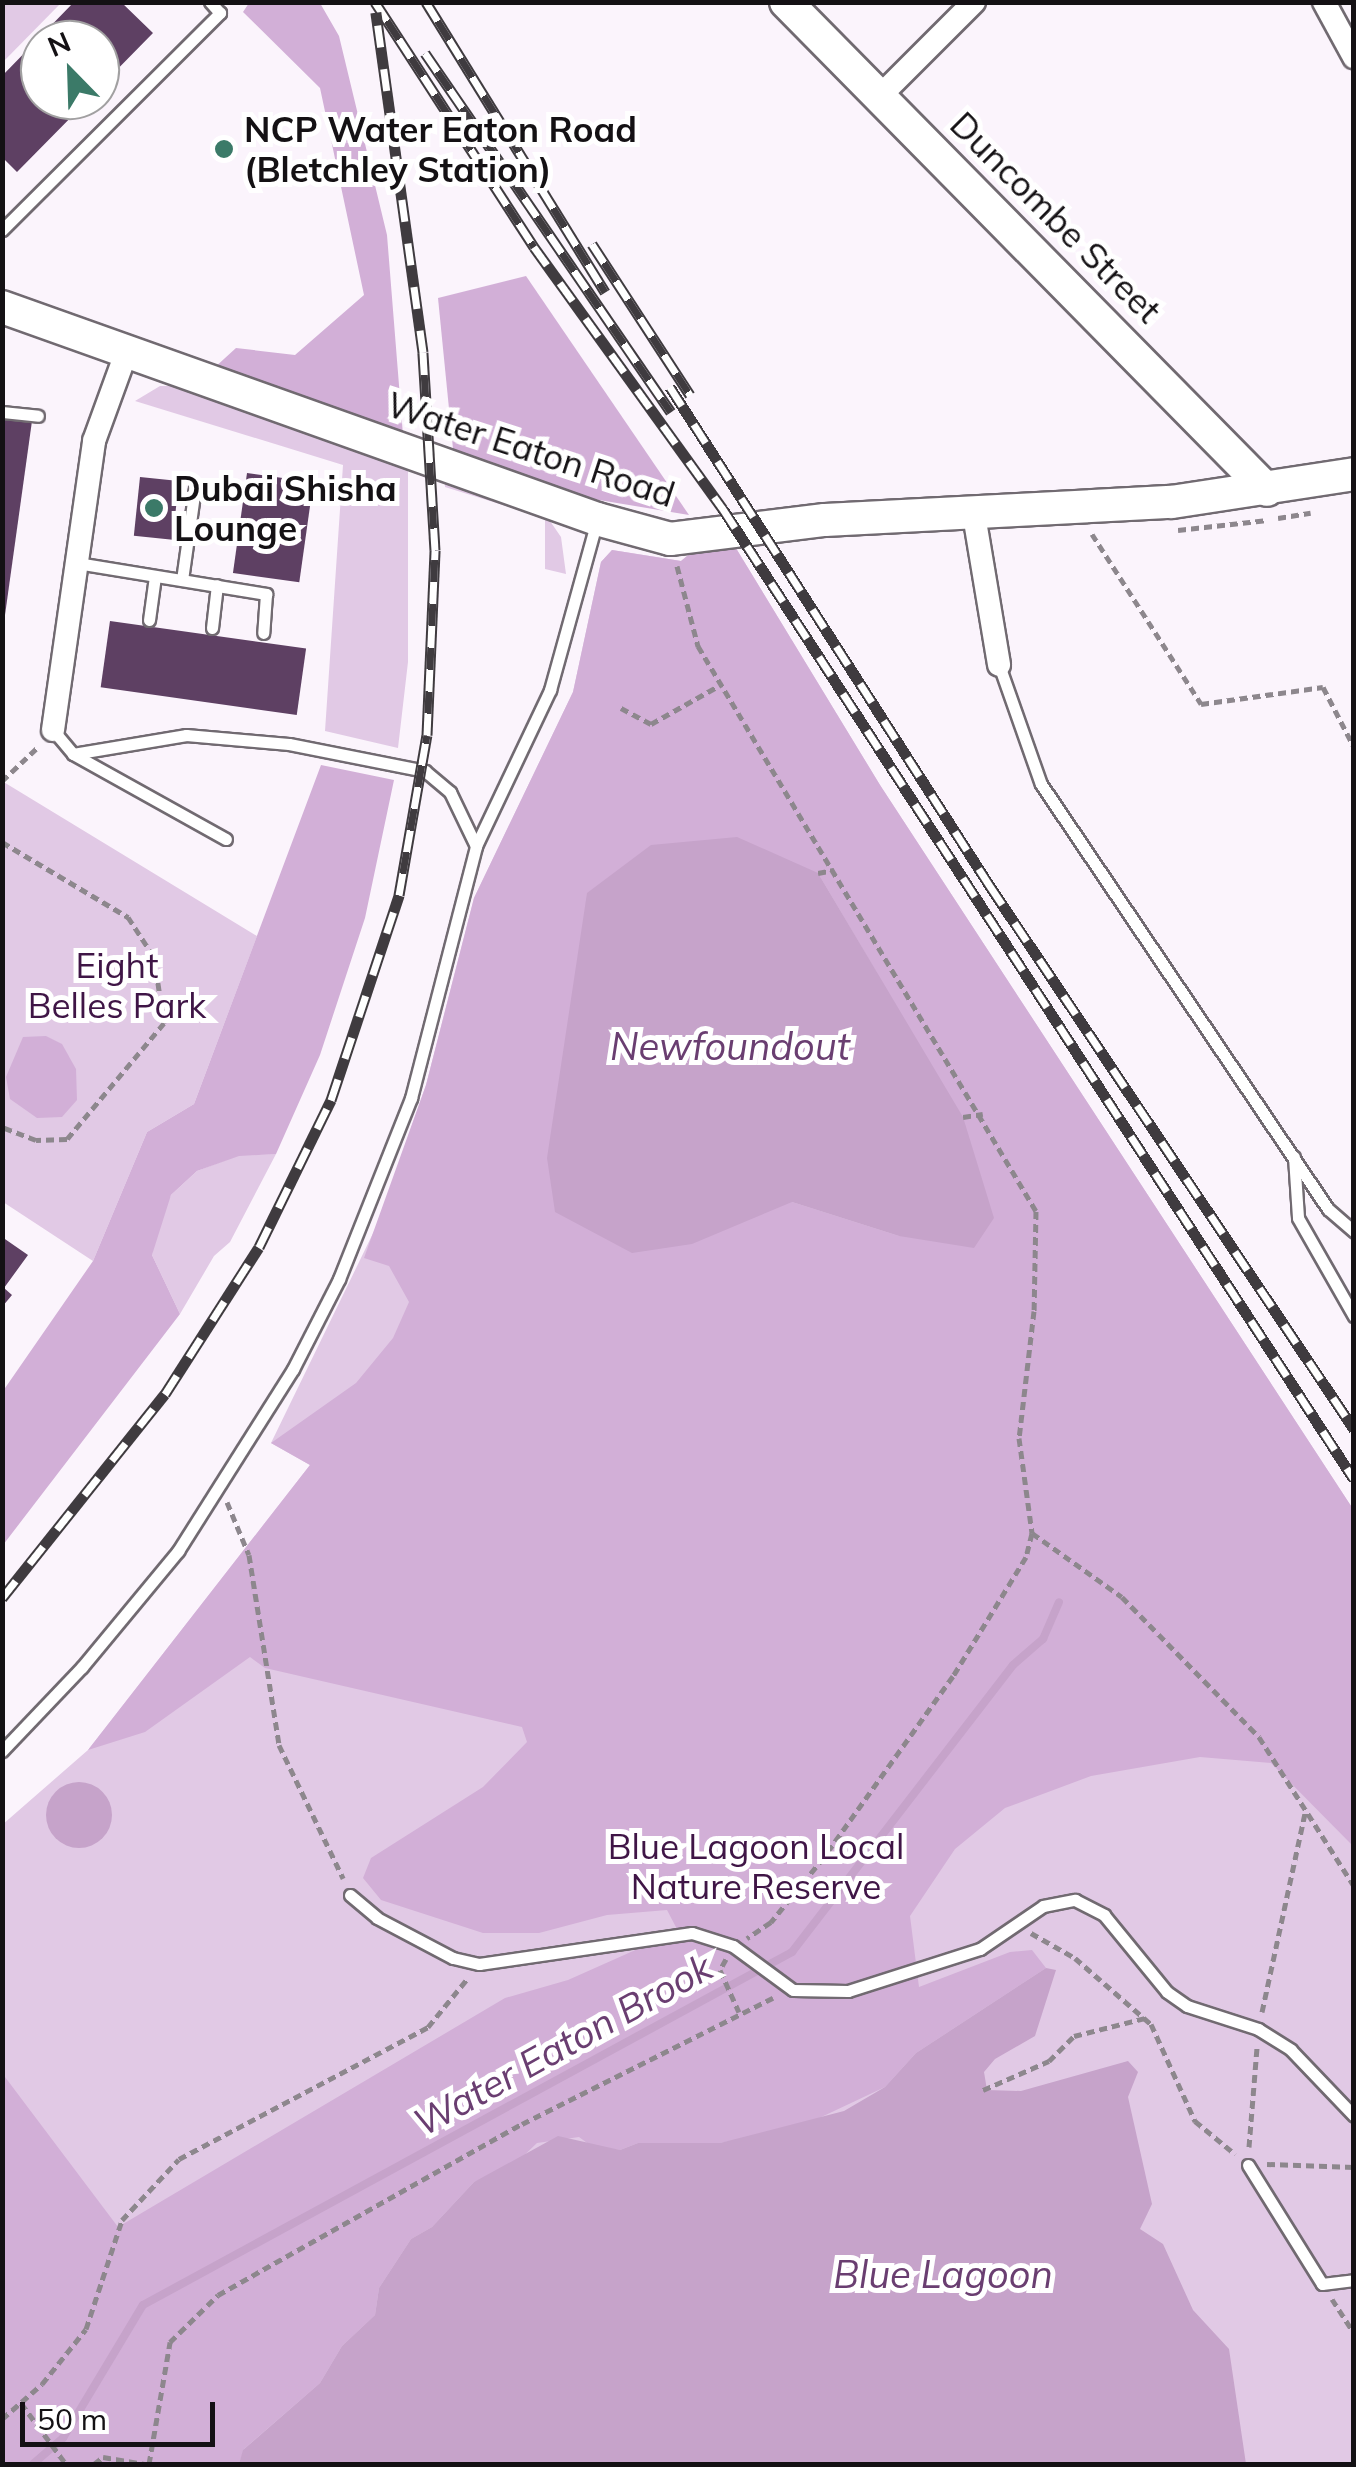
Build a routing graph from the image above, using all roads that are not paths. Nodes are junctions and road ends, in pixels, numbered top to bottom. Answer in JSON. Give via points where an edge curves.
{"nodes":[{"id":1,"x":210,"y":2,"type":"edge"},
{"id":2,"x":229,"y":2,"type":"edge"},
{"id":3,"x":786,"y":2,"type":"edge"},
{"id":4,"x":974,"y":2,"type":"edge"},
{"id":5,"x":1324,"y":2,"type":"edge"},
{"id":6,"x":220,"y":13,"type":"junction"},
{"id":7,"x":1354,"y":58,"type":"edge"},
{"id":8,"x":880,"y":96,"type":"junction"},
{"id":9,"x":4,"y":225,"type":"edge"},
{"id":10,"x":2,"y":307,"type":"edge"},
{"id":11,"x":126,"y":353,"type":"junction"},
{"id":12,"x":2,"y":412,"type":"edge"},
{"id":13,"x":38,"y":416,"type":"dead end"},
{"id":14,"x":1354,"y":474,"type":"edge"},
{"id":15,"x":195,"y":486,"type":"dead end"},
{"id":16,"x":1267,"y":490,"type":"junction"},
{"id":17,"x":974,"y":515,"type":"junction"},
{"id":18,"x":598,"y":519,"type":"junction"},
{"id":19,"x":77,"y":562,"type":"junction"},
{"id":20,"x":155,"y":576,"type":"junction"},
{"id":21,"x":182,"y":580,"type":"junction"},
{"id":22,"x":216,"y":586,"type":"junction"},
{"id":23,"x":149,"y":620,"type":"dead end"},
{"id":24,"x":212,"y":628,"type":"dead end"},
{"id":25,"x":262,"y":633,"type":"dead end"},
{"id":26,"x":999,"y":664,"type":"joint"},
{"id":27,"x":54,"y":730,"type":"joint"},
{"id":28,"x":72,"y":754,"type":"junction"},
{"id":29,"x":226,"y":839,"type":"dead end"},
{"id":30,"x":476,"y":846,"type":"junction"},
{"id":31,"x":1294,"y":1156,"type":"junction"},
{"id":32,"x":1354,"y":1232,"type":"edge"},
{"id":33,"x":1354,"y":1316,"type":"edge"},
{"id":34,"x":2,"y":1751,"type":"edge"},
{"id":35,"x":350,"y":1895,"type":"road end"},
{"id":36,"x":1354,"y":2116,"type":"edge"},
{"id":37,"x":1248,"y":2165,"type":"road end"},
{"id":38,"x":1354,"y":2280,"type":"edge"}],
"edges":[{"from":1,"to":6,"type":"lane"},
{"from":2,"to":6,"type":"lane"},
{"from":3,"to":8,"type":"street","name":"Duncombe Street"},
{"from":4,"to":8,"type":"street"},
{"from":5,"to":7,"type":"street"},
{"from":6,"to":9,"type":"lane"},
{"from":8,"to":16,"type":"street","name":"Duncombe Street"},
{"from":10,"to":11,"type":"street","name":"Water Eaton Road"},
{"from":11,"to":18,"type":"street","name":"Water Eaton Road"},
{"from":11,"to":19,"type":"street","via":[[94,441]]},
{"from":12,"to":13,"type":"lane"},
{"from":14,"to":16,"type":"street","name":"Water Eaton Road"},
{"from":15,"to":21,"type":"lane"},
{"from":16,"to":17,"type":"street","name":"Water Eaton Road"},
{"from":17,"to":18,"type":"street","name":"Water Eaton Road","via":[[826,520],[670,539]]},
{"from":17,"to":26,"type":"street"},
{"from":18,"to":30,"type":"lane","via":[[550,690]]},
{"from":19,"to":20,"type":"lane"},
{"from":19,"to":27,"type":"street"},
{"from":20,"to":21,"type":"lane"},
{"from":20,"to":23,"type":"lane"},
{"from":21,"to":22,"type":"lane"},
{"from":22,"to":24,"type":"lane"},
{"from":22,"to":25,"type":"lane","via":[[266,594]]},
{"from":26,"to":31,"type":"lane","via":[[1040,784]]},
{"from":27,"to":28,"type":"lane"},
{"from":28,"to":29,"type":"lane"},
{"from":28,"to":30,"type":"lane","via":[[186,735],[289,744],[424,772],[450,792]]},
{"from":30,"to":34,"type":"lane","via":[[411,1098],[360,1235],[293,1369],[218,1492],[131,1610]]},
{"from":31,"to":32,"type":"lane","via":[[1328,1209]]},
{"from":31,"to":33,"type":"lane","via":[[1298,1218]]},
{"from":35,"to":36,"type":"lane","via":[[377,1918],[452,1958],[479,1964],[692,1934],[733,1946],[792,1990],[848,1991],[915,1974],[980,1948],[1042,1906],[1076,1900],[1104,1915],[1167,1992],[1187,2006],[1258,2029],[1291,2050]]},
{"from":37,"to":38,"type":"lane","via":[[1322,2284]]}]}
